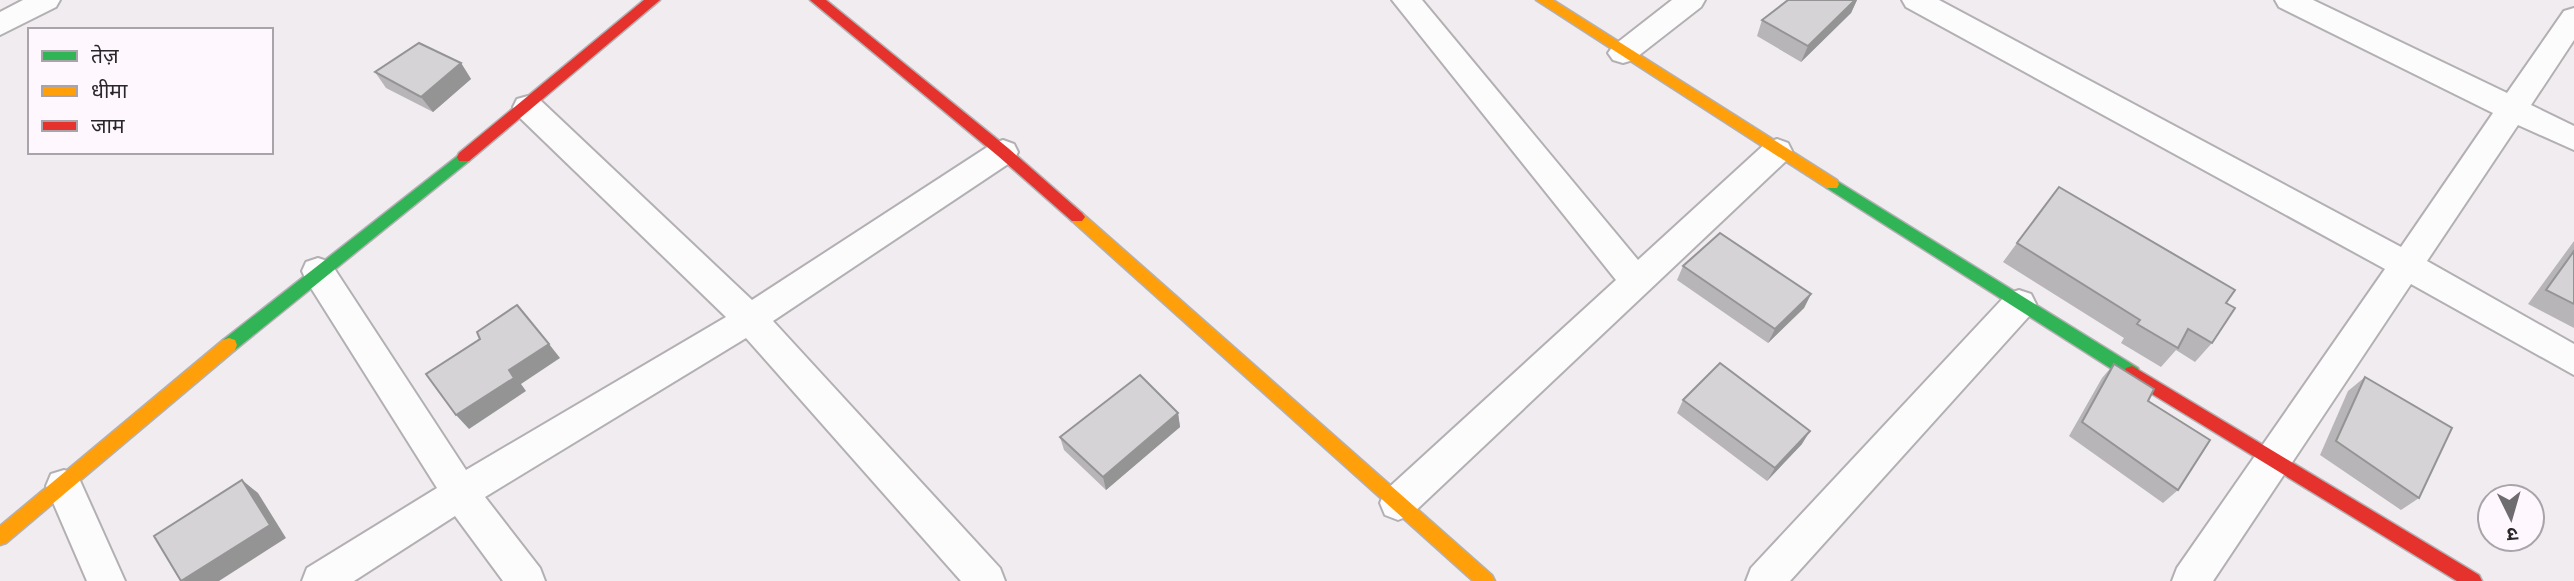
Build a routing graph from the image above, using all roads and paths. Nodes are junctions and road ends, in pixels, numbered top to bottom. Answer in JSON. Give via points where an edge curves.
{"nodes":[{"id":1,"x":46,"y":0,"type":"edge"},
{"id":2,"x":653,"y":0,"type":"edge"},
{"id":3,"x":817,"y":0,"type":"edge"},
{"id":4,"x":1406,"y":0,"type":"edge"},
{"id":5,"x":1543,"y":0,"type":"edge"},
{"id":6,"x":1691,"y":0,"type":"edge"},
{"id":7,"x":1916,"y":0,"type":"edge"},
{"id":8,"x":2289,"y":0,"type":"edge"},
{"id":9,"x":2574,"y":18,"type":"edge"},
{"id":10,"x":0,"y":25,"type":"edge"},
{"id":11,"x":1623,"y":53,"type":"junction"},
{"id":12,"x":528,"y":107,"type":"junction"},
{"id":13,"x":2511,"y":109,"type":"junction"},
{"id":14,"x":2574,"y":139,"type":"edge"},
{"id":15,"x":1777,"y":151,"type":"junction"},
{"id":16,"x":1003,"y":152,"type":"junction"},
{"id":17,"x":2406,"y":265,"type":"junction"},
{"id":18,"x":318,"y":271,"type":"junction"},
{"id":19,"x":1636,"y":282,"type":"junction"},
{"id":20,"x":2018,"y":304,"type":"junction"},
{"id":21,"x":750,"y":319,"type":"junction"},
{"id":22,"x":2574,"y":361,"type":"edge"},
{"id":23,"x":2275,"y":460,"type":"junction"},
{"id":24,"x":64,"y":486,"type":"junction"},
{"id":25,"x":460,"y":493,"type":"junction"},
{"id":26,"x":1398,"y":503,"type":"junction"},
{"id":27,"x":0,"y":537,"type":"edge"},
{"id":28,"x":106,"y":581,"type":"edge"},
{"id":29,"x":321,"y":581,"type":"edge"},
{"id":30,"x":526,"y":581,"type":"edge"},
{"id":31,"x":986,"y":581,"type":"edge"},
{"id":32,"x":1486,"y":581,"type":"edge"},
{"id":33,"x":1765,"y":581,"type":"edge"},
{"id":34,"x":2191,"y":581,"type":"edge"},
{"id":35,"x":2473,"y":581,"type":"edge"}],
"edges":[{"from":1,"to":10,"type":"street"},
{"from":2,"to":12,"type":"street"},
{"from":3,"to":16,"type":"street"},
{"from":4,"to":19,"type":"street"},
{"from":5,"to":11,"type":"street"},
{"from":6,"to":11,"type":"street"},
{"from":7,"to":17,"type":"street"},
{"from":8,"to":13,"type":"street"},
{"from":9,"to":13,"type":"street"},
{"from":11,"to":15,"type":"street"},
{"from":12,"to":18,"type":"street"},
{"from":12,"to":21,"type":"street"},
{"from":13,"to":14,"type":"street"},
{"from":13,"to":17,"type":"street"},
{"from":15,"to":19,"type":"street"},
{"from":15,"to":20,"type":"street"},
{"from":16,"to":21,"type":"street"},
{"from":16,"to":26,"type":"street"},
{"from":17,"to":22,"type":"street"},
{"from":17,"to":23,"type":"street"},
{"from":18,"to":24,"type":"street"},
{"from":18,"to":25,"type":"street"},
{"from":19,"to":26,"type":"street"},
{"from":20,"to":23,"type":"street"},
{"from":20,"to":33,"type":"street"},
{"from":21,"to":25,"type":"street"},
{"from":21,"to":31,"type":"street"},
{"from":23,"to":34,"type":"street"},
{"from":23,"to":35,"type":"street"},
{"from":24,"to":27,"type":"street"},
{"from":24,"to":28,"type":"street"},
{"from":25,"to":29,"type":"street"},
{"from":25,"to":30,"type":"street"},
{"from":26,"to":32,"type":"street"}]}
